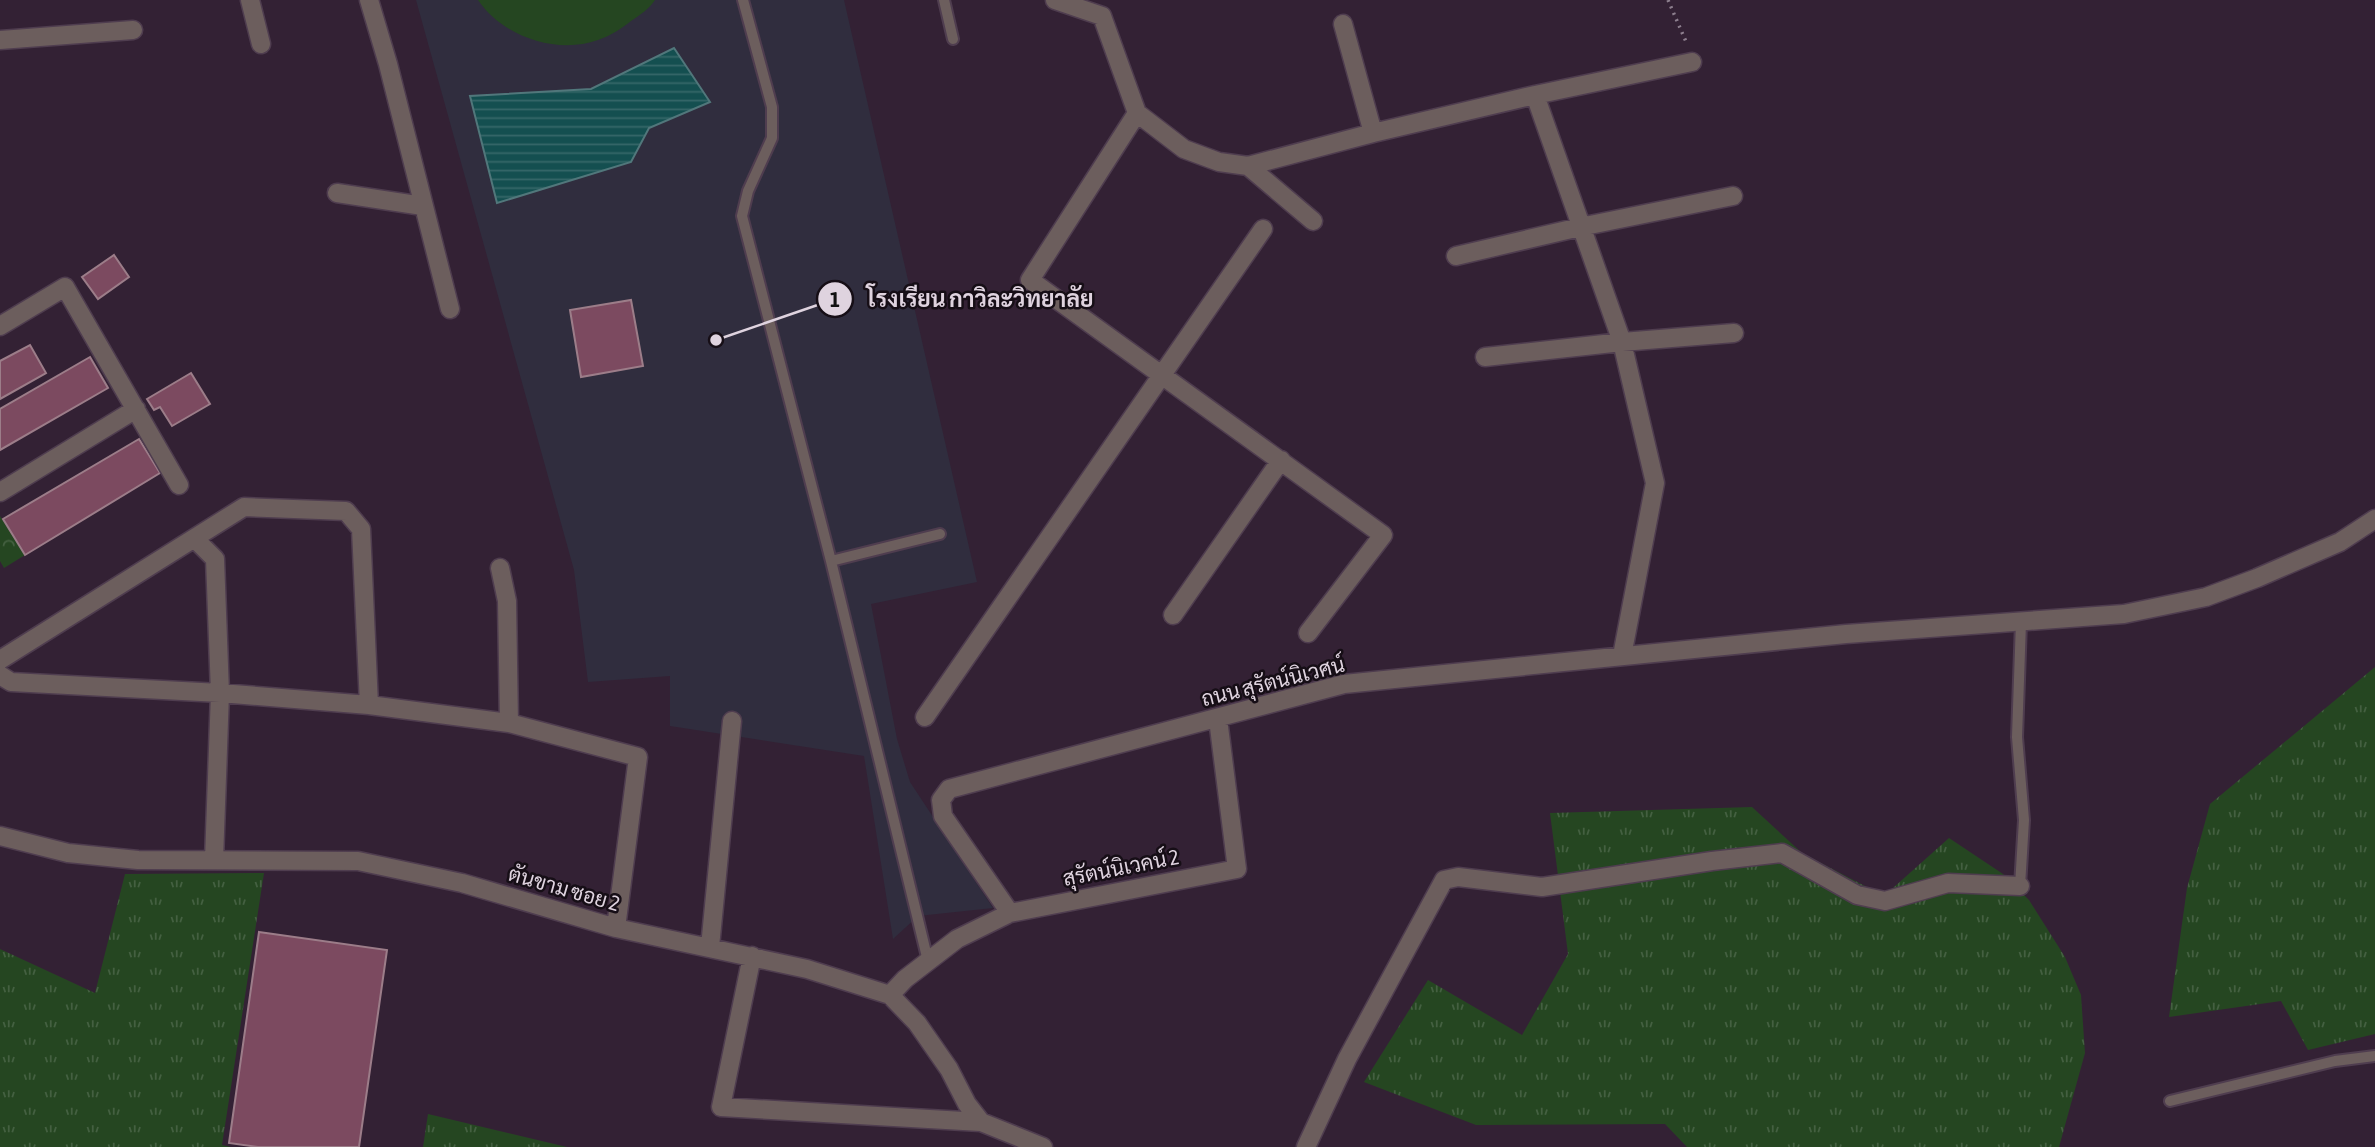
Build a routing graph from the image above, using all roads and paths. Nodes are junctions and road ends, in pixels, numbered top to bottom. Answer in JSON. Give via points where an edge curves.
{"nodes":[{"id":1,"x":250,"y":0,"type":"edge"},
{"id":2,"x":369,"y":0,"type":"edge"},
{"id":3,"x":743,"y":0,"type":"edge"},
{"id":4,"x":944,"y":0,"type":"edge"},
{"id":5,"x":1055,"y":0,"type":"edge"},
{"id":6,"x":1668,"y":0,"type":"edge"},
{"id":7,"x":1100,"y":8,"type":"edge"},
{"id":8,"x":1343,"y":24,"type":"dead end"},
{"id":9,"x":133,"y":30,"type":"dead end"},
{"id":10,"x":953,"y":39,"type":"dead end"},
{"id":11,"x":0,"y":40,"type":"edge"},
{"id":12,"x":261,"y":44,"type":"dead end"},
{"id":13,"x":1692,"y":62,"type":"joint"},
{"id":14,"x":1535,"y":95,"type":"junction"},
{"id":15,"x":1137,"y":113,"type":"junction"},
{"id":16,"x":1373,"y":133,"type":"junction"},
{"id":17,"x":1248,"y":166,"type":"junction"},
{"id":18,"x":337,"y":193,"type":"dead end"},
{"id":19,"x":1733,"y":196,"type":"dead end"},
{"id":20,"x":423,"y":206,"type":"junction"},
{"id":21,"x":1313,"y":221,"type":"dead end"},
{"id":22,"x":1580,"y":227,"type":"junction"},
{"id":23,"x":1263,"y":229,"type":"dead end"},
{"id":24,"x":1456,"y":256,"type":"dead end"},
{"id":25,"x":450,"y":309,"type":"dead end"},
{"id":26,"x":0,"y":326,"type":"edge"},
{"id":27,"x":1734,"y":333,"type":"dead end"},
{"id":28,"x":1622,"y":342,"type":"junction"},
{"id":29,"x":1485,"y":357,"type":"dead end"},
{"id":30,"x":1161,"y":374,"type":"junction"},
{"id":31,"x":136,"y":409,"type":"junction"},
{"id":32,"x":1281,"y":460,"type":"junction"},
{"id":33,"x":179,"y":485,"type":"dead end"},
{"id":34,"x":0,"y":492,"type":"edge"},
{"id":35,"x":2375,"y":519,"type":"edge"},
{"id":36,"x":940,"y":534,"type":"dead end"},
{"id":37,"x":195,"y":539,"type":"junction"},
{"id":38,"x":831,"y":561,"type":"junction"},
{"id":39,"x":500,"y":568,"type":"dead end"},
{"id":40,"x":1173,"y":615,"type":"dead end"},
{"id":41,"x":2021,"y":622,"type":"junction"},
{"id":42,"x":1308,"y":633,"type":"dead end"},
{"id":43,"x":1622,"y":656,"type":"junction"},
{"id":44,"x":0,"y":660,"type":"edge"},
{"id":45,"x":0,"y":675,"type":"edge"},
{"id":46,"x":220,"y":693,"type":"junction"},
{"id":47,"x":369,"y":705,"type":"junction"},
{"id":48,"x":925,"y":717,"type":"dead end"},
{"id":49,"x":1218,"y":719,"type":"junction"},
{"id":50,"x":732,"y":721,"type":"dead end"},
{"id":51,"x":509,"y":723,"type":"junction"},
{"id":52,"x":0,"y":835,"type":"edge"},
{"id":53,"x":214,"y":860,"type":"junction"},
{"id":54,"x":2020,"y":886,"type":"joint"},
{"id":55,"x":1010,"y":913,"type":"junction"},
{"id":56,"x":616,"y":928,"type":"junction"},
{"id":57,"x":710,"y":947,"type":"junction"},
{"id":58,"x":752,"y":956,"type":"junction"},
{"id":59,"x":928,"y":961,"type":"junction"},
{"id":60,"x":890,"y":995,"type":"junction"},
{"id":61,"x":2375,"y":1056,"type":"edge"},
{"id":62,"x":2170,"y":1101,"type":"dead end"},
{"id":63,"x":981,"y":1122,"type":"junction"},
{"id":64,"x":1042,"y":1147,"type":"edge"},
{"id":65,"x":1306,"y":1147,"type":"edge"}],
"edges":[{"from":1,"to":12,"type":"street"},
{"from":2,"to":20,"type":"street"},
{"from":3,"to":38,"type":"lane","via":[[772,107],[772,138],[742,216]]},
{"from":4,"to":10,"type":"lane"},
{"from":5,"to":7,"type":"street"},
{"from":6,"to":13,"type":"path"},
{"from":7,"to":15,"type":"street"},
{"from":8,"to":16,"type":"street"},
{"from":9,"to":11,"type":"street"},
{"from":13,"to":14,"type":"street"},
{"from":14,"to":16,"type":"street"},
{"from":14,"to":22,"type":"street"},
{"from":15,"to":17,"type":"street","via":[[1184,149],[1219,162]]},
{"from":15,"to":30,"type":"street","via":[[1030,280]]},
{"from":16,"to":17,"type":"street"},
{"from":17,"to":21,"type":"street"},
{"from":18,"to":20,"type":"street"},
{"from":19,"to":22,"type":"street"},
{"from":20,"to":25,"type":"street"},
{"from":22,"to":24,"type":"street"},
{"from":22,"to":28,"type":"street"},
{"from":23,"to":30,"type":"street"},
{"from":26,"to":31,"type":"street","via":[[65,287]]},
{"from":27,"to":28,"type":"street"},
{"from":28,"to":29,"type":"street"},
{"from":28,"to":43,"type":"street","via":[[1655,483]]},
{"from":30,"to":32,"type":"street"},
{"from":30,"to":48,"type":"street"},
{"from":31,"to":33,"type":"street"},
{"from":31,"to":34,"type":"street"},
{"from":32,"to":40,"type":"street"},
{"from":32,"to":42,"type":"street","via":[[1383,535]]},
{"from":35,"to":41,"type":"street","name":"ถนน สุรัตน์นิเวศน์","via":[[2340,542],[2206,597],[2124,614]]},
{"from":36,"to":38,"type":"lane"},
{"from":37,"to":44,"type":"street"},
{"from":37,"to":46,"type":"street","via":[[215,559]]},
{"from":37,"to":47,"type":"street","via":[[244,507],[346,511],[361,529]]},
{"from":38,"to":59,"type":"lane"},
{"from":39,"to":51,"type":"street","via":[[508,601]]},
{"from":41,"to":43,"type":"street","name":"ถนน สุรัตน์นิเวศน์"},
{"from":41,"to":54,"type":"lane","via":[[2017,737],[2024,820]]},
{"from":43,"to":49,"type":"street","name":"ถนน สุรัตน์นิเวศน์","via":[[1344,684]]},
{"from":45,"to":46,"type":"street","via":[[12,682]]},
{"from":46,"to":47,"type":"street"},
{"from":46,"to":53,"type":"street"},
{"from":47,"to":51,"type":"street"},
{"from":49,"to":55,"type":"street","name":"สุรัตน์นิเวคน์ 2","via":[[1237,869]]},
{"from":49,"to":55,"type":"street","name":"ถนน สุรัตน์นิเวศน์","via":[[949,789],[941,800],[943,816]]},
{"from":50,"to":57,"type":"street"},
{"from":51,"to":56,"type":"street","via":[[638,757]]},
{"from":52,"to":53,"type":"street","name":"ตันขาม ซอย 2","via":[[68,853],[138,860]]},
{"from":53,"to":56,"type":"street","name":"ตันขาม ซอย 2","via":[[358,861],[462,883]]},
{"from":54,"to":65,"type":"street","via":[[1948,883],[1885,901],[1857,895],[1782,853],[1542,887],[1458,877],[1444,880],[1347,1059]]},
{"from":55,"to":59,"type":"street","name":"สุรัตน์นิเวคน์ 2","via":[[957,939]]},
{"from":56,"to":57,"type":"street","name":"ตันขาม ซอย 2"},
{"from":57,"to":58,"type":"street","name":"ตันขาม ซอย 2"},
{"from":58,"to":60,"type":"street","name":"ตันขาม ซอย 2"},
{"from":58,"to":63,"type":"street","via":[[721,1107]]},
{"from":59,"to":60,"type":"street","name":"สุรัตน์นิเวคน์ 2"},
{"from":60,"to":63,"type":"street","name":"ตันขาม ซอย 2","via":[[917,1023]]},
{"from":61,"to":62,"type":"lane","via":[[2335,1061]]},
{"from":63,"to":64,"type":"street"}]}
